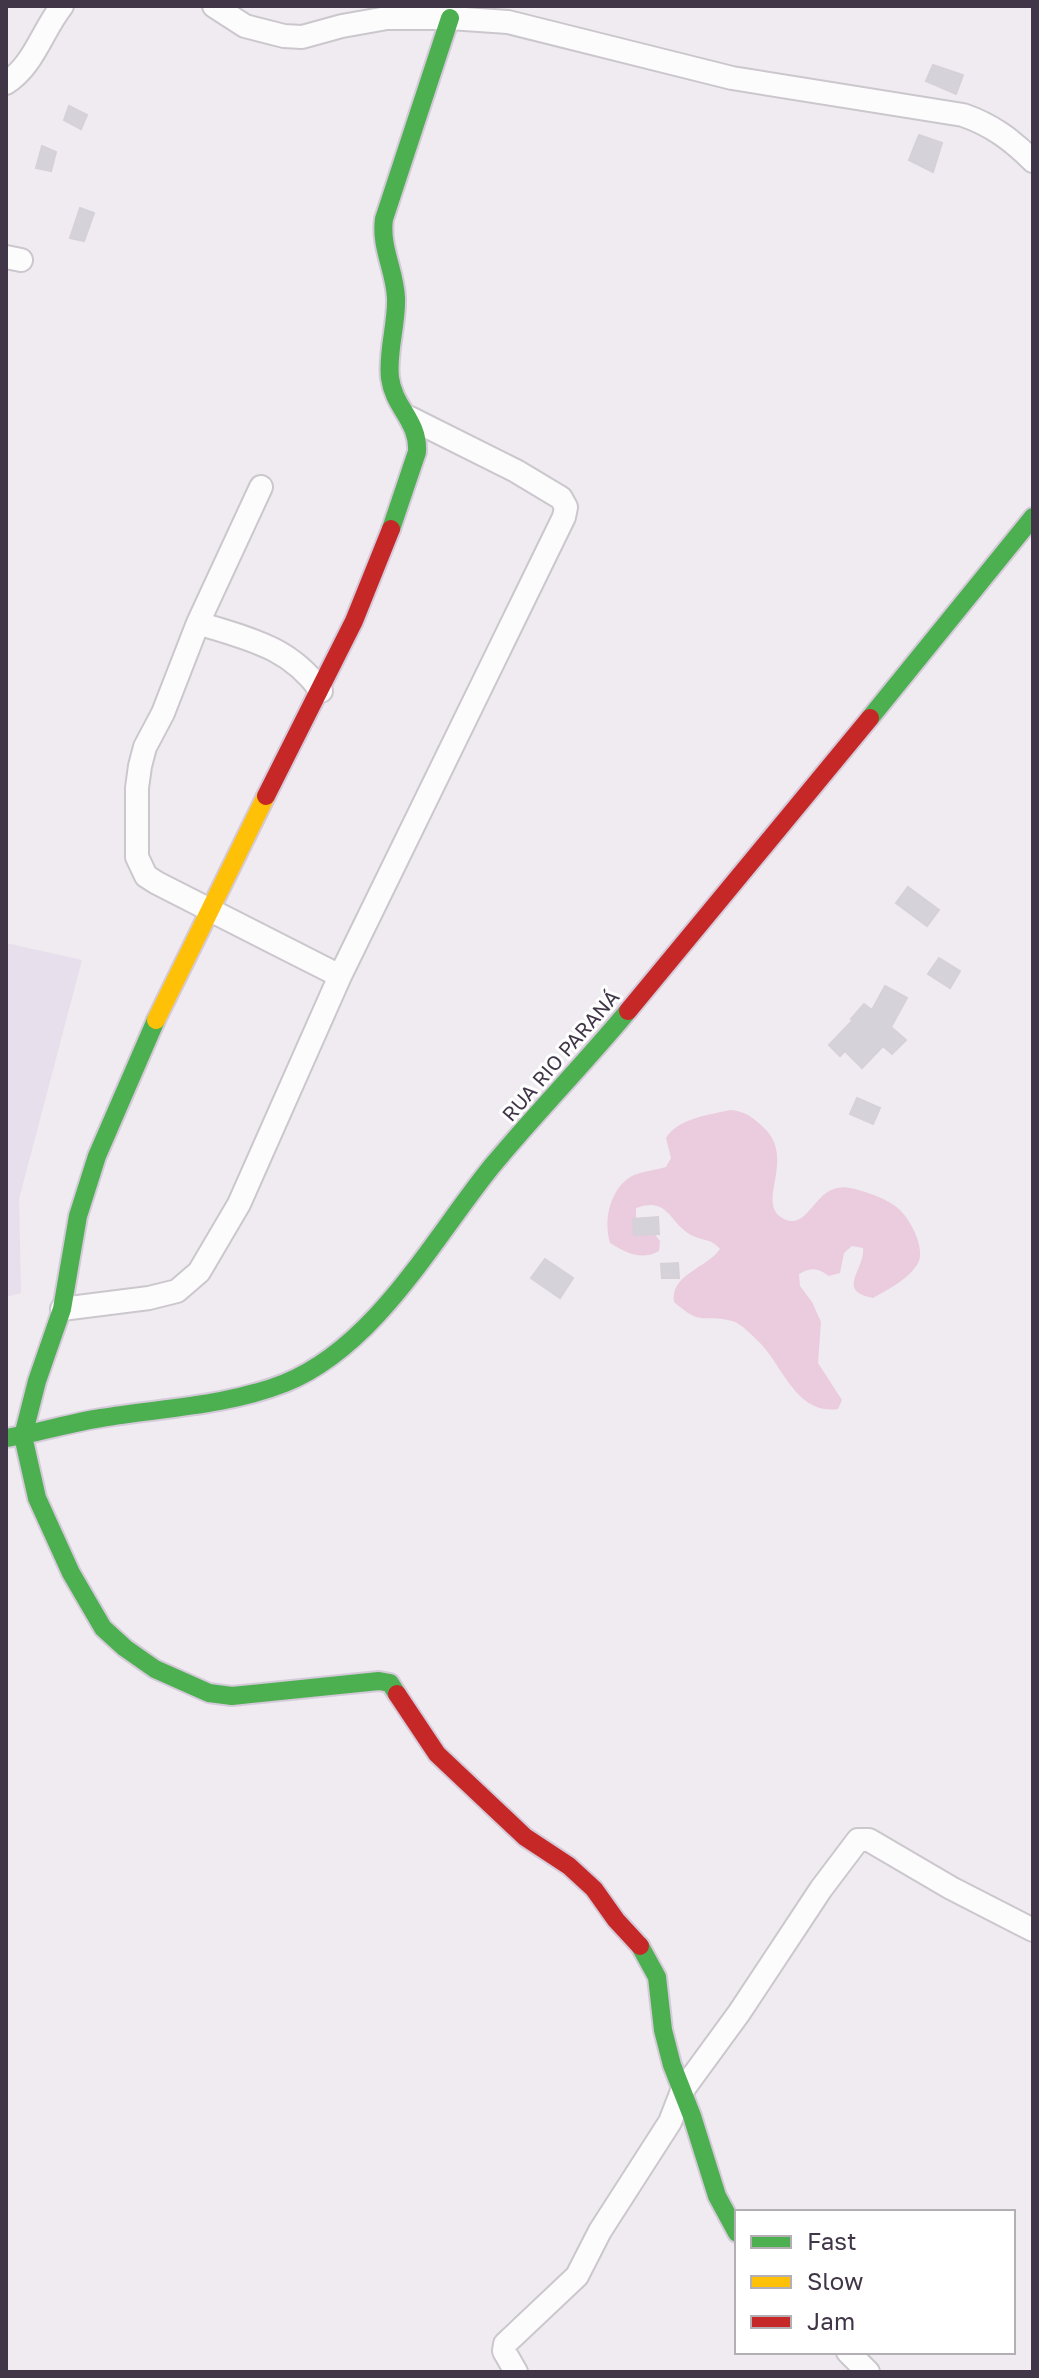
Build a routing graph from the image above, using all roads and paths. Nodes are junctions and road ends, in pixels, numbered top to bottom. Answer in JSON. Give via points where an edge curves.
{"nodes":[{"id":1,"x":62,"y":6,"type":"edge"},
{"id":2,"x":214,"y":6,"type":"edge"},
{"id":3,"x":450,"y":18,"type":"junction"},
{"id":4,"x":6,"y":83,"type":"edge"},
{"id":5,"x":1033,"y":161,"type":"edge"},
{"id":6,"x":410,"y":418,"type":"junction"},
{"id":7,"x":261,"y":487,"type":"dead end"},
{"id":8,"x":1033,"y":517,"type":"edge"},
{"id":9,"x":198,"y":623,"type":"junction"},
{"id":10,"x":321,"y":691,"type":"junction"},
{"id":11,"x":209,"y":910,"type":"junction"},
{"id":12,"x":340,"y":976,"type":"junction"},
{"id":13,"x":62,"y":1309,"type":"junction"},
{"id":14,"x":14,"y":1437,"type":"edge"},
{"id":15,"x":1033,"y":1930,"type":"edge"},
{"id":16,"x":682,"y":2091,"type":"junction"},
{"id":17,"x":735,"y":2229,"type":"edge"},
{"id":18,"x":850,"y":2354,"type":"edge"},
{"id":19,"x":516,"y":2372,"type":"edge"},
{"id":20,"x":868,"y":2372,"type":"edge"}],
"edges":[{"from":1,"to":4,"type":"street","via":[[32,56]]},
{"from":2,"to":3,"type":"street","via":[[245,26],[302,37],[387,18]]},
{"from":3,"to":5,"type":"street","via":[[508,22],[732,78],[963,115],[987,123]]},
{"from":3,"to":6,"type":"street","via":[[382,234],[396,297],[390,378],[398,404]]},
{"from":6,"to":10,"type":"street","via":[[418,439],[412,467],[354,621]]},
{"from":6,"to":12,"type":"street","via":[[516,471],[561,498],[565,511]]},
{"from":7,"to":9,"type":"street"},
{"from":8,"to":14,"type":"street","name":"RUA RIO PARANÁ","via":[[358,1336],[305,1374],[261,1392]]},
{"from":9,"to":10,"type":"street","via":[[269,647],[304,668]]},
{"from":9,"to":11,"type":"street","via":[[140,766],[137,857],[146,876]]},
{"from":10,"to":11,"type":"street"},
{"from":11,"to":12,"type":"street"},
{"from":11,"to":13,"type":"street","via":[[97,1156],[78,1216]]},
{"from":12,"to":13,"type":"street","via":[[239,1204],[199,1272],[177,1291]]},
{"from":13,"to":14,"type":"street"},
{"from":14,"to":16,"type":"street","via":[[88,1605],[103,1628],[155,1669],[209,1693],[232,1696],[379,1681],[393,1686],[437,1754],[525,1837],[594,1889],[637,1940],[657,1977],[663,2030]]},
{"from":15,"to":16,"type":"street","via":[[869,1840],[858,1840]]},
{"from":16,"to":17,"type":"street","via":[[717,2196]]},
{"from":16,"to":19,"type":"street","via":[[670,2122],[577,2276],[505,2344]]},
{"from":18,"to":20,"type":"street"}]}
